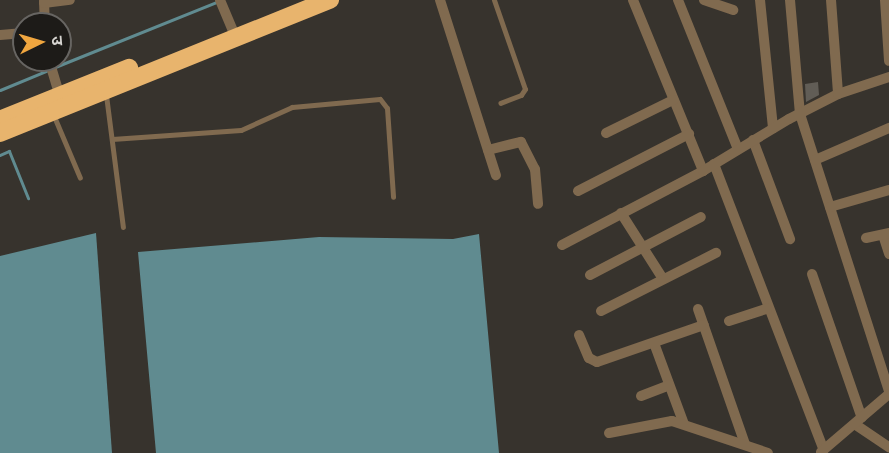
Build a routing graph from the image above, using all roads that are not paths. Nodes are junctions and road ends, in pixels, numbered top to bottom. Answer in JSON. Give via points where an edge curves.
{"nodes":[{"id":1,"x":70,"y":0,"type":"edge"},
{"id":2,"x":220,"y":0,"type":"edge"},
{"id":3,"x":298,"y":0,"type":"edge"},
{"id":4,"x":330,"y":0,"type":"edge"},
{"id":5,"x":440,"y":0,"type":"edge"},
{"id":6,"x":494,"y":0,"type":"edge"},
{"id":7,"x":678,"y":0,"type":"edge"},
{"id":8,"x":704,"y":0,"type":"edge"},
{"id":9,"x":760,"y":0,"type":"edge"},
{"id":10,"x":790,"y":0,"type":"edge"},
{"id":11,"x":831,"y":0,"type":"edge"},
{"id":12,"x":885,"y":0,"type":"edge"},
{"id":13,"x":44,"y":1,"type":"edge"},
{"id":14,"x":637,"y":1,"type":"edge"},
{"id":15,"x":733,"y":10,"type":"dead end"},
{"id":16,"x":234,"y":32,"type":"junction"},
{"id":17,"x":889,"y":61,"type":"edge"},
{"id":18,"x":51,"y":72,"type":"edge"},
{"id":19,"x":889,"y":76,"type":"edge"},
{"id":20,"x":106,"y":91,"type":"junction"},
{"id":21,"x":838,"y":94,"type":"junction"},
{"id":22,"x":673,"y":100,"type":"junction"},
{"id":23,"x":500,"y":103,"type":"dead end"},
{"id":24,"x":58,"y":105,"type":"junction"},
{"id":25,"x":800,"y":114,"type":"junction"},
{"id":26,"x":0,"y":120,"type":"edge"},
{"id":27,"x":773,"y":128,"type":"junction"},
{"id":28,"x":889,"y":128,"type":"edge"},
{"id":29,"x":606,"y":132,"type":"dead end"},
{"id":30,"x":0,"y":133,"type":"edge"},
{"id":31,"x":689,"y":134,"type":"junction"},
{"id":32,"x":112,"y":139,"type":"junction"},
{"id":33,"x":753,"y":140,"type":"junction"},
{"id":34,"x":738,"y":149,"type":"junction"},
{"id":35,"x":488,"y":150,"type":"junction"},
{"id":36,"x":814,"y":160,"type":"junction"},
{"id":37,"x":714,"y":164,"type":"junction"},
{"id":38,"x":703,"y":171,"type":"junction"},
{"id":39,"x":496,"y":175,"type":"dead end"},
{"id":40,"x":80,"y":178,"type":"dead end"},
{"id":41,"x":889,"y":190,"type":"edge"},
{"id":42,"x":578,"y":191,"type":"dead end"},
{"id":43,"x":393,"y":196,"type":"dead end"},
{"id":44,"x":538,"y":204,"type":"dead end"},
{"id":45,"x":830,"y":207,"type":"junction"},
{"id":46,"x":621,"y":213,"type":"junction"},
{"id":47,"x":701,"y":217,"type":"dead end"},
{"id":48,"x":123,"y":227,"type":"dead end"},
{"id":49,"x":886,"y":234,"type":"edge"},
{"id":50,"x":866,"y":238,"type":"dead end"},
{"id":51,"x":789,"y":239,"type":"dead end"},
{"id":52,"x":562,"y":245,"type":"dead end"},
{"id":53,"x":644,"y":248,"type":"junction"},
{"id":54,"x":716,"y":253,"type":"dead end"},
{"id":55,"x":889,"y":254,"type":"edge"},
{"id":56,"x":812,"y":274,"type":"dead end"},
{"id":57,"x":590,"y":275,"type":"dead end"},
{"id":58,"x":663,"y":279,"type":"junction"},
{"id":59,"x":698,"y":309,"type":"dead end"},
{"id":60,"x":767,"y":309,"type":"junction"},
{"id":61,"x":601,"y":311,"type":"dead end"},
{"id":62,"x":729,"y":321,"type":"dead end"},
{"id":63,"x":704,"y":325,"type":"junction"},
{"id":64,"x":579,"y":335,"type":"dead end"},
{"id":65,"x":654,"y":343,"type":"junction"},
{"id":66,"x":669,"y":385,"type":"junction"},
{"id":67,"x":889,"y":392,"type":"edge"},
{"id":68,"x":641,"y":396,"type":"dead end"},
{"id":69,"x":859,"y":421,"type":"junction"},
{"id":70,"x":684,"y":424,"type":"junction"},
{"id":71,"x":609,"y":433,"type":"dead end"},
{"id":72,"x":745,"y":444,"type":"junction"},
{"id":73,"x":889,"y":447,"type":"edge"},
{"id":74,"x":822,"y":451,"type":"edge"},
{"id":75,"x":768,"y":453,"type":"edge"},
{"id":76,"x":885,"y":453,"type":"edge"}],
"edges":[{"from":1,"to":13,"type":"street"},
{"from":2,"to":16,"type":"street"},
{"from":3,"to":16,"type":"highway"},
{"from":4,"to":16,"type":"highway"},
{"from":5,"to":35,"type":"street"},
{"from":6,"to":23,"type":"lane","via":[[525,89],[521,95]]},
{"from":7,"to":34,"type":"street"},
{"from":8,"to":15,"type":"street"},
{"from":9,"to":27,"type":"street"},
{"from":10,"to":25,"type":"street"},
{"from":11,"to":21,"type":"street"},
{"from":12,"to":17,"type":"street"},
{"from":14,"to":22,"type":"street"},
{"from":16,"to":20,"type":"highway"},
{"from":16,"to":24,"type":"highway"},
{"from":18,"to":24,"type":"street"},
{"from":19,"to":21,"type":"street"},
{"from":20,"to":24,"type":"highway"},
{"from":20,"to":32,"type":"lane"},
{"from":21,"to":25,"type":"street"},
{"from":22,"to":29,"type":"street"},
{"from":22,"to":31,"type":"street"},
{"from":24,"to":26,"type":"highway"},
{"from":24,"to":30,"type":"highway"},
{"from":24,"to":40,"type":"lane"},
{"from":25,"to":27,"type":"street"},
{"from":25,"to":36,"type":"street"},
{"from":27,"to":33,"type":"street"},
{"from":28,"to":36,"type":"street"},
{"from":31,"to":38,"type":"street"},
{"from":31,"to":42,"type":"street"},
{"from":32,"to":43,"type":"lane","via":[[241,130],[292,107],[380,99],[387,108]]},
{"from":32,"to":48,"type":"lane"},
{"from":33,"to":34,"type":"street"},
{"from":33,"to":51,"type":"street"},
{"from":34,"to":37,"type":"street"},
{"from":35,"to":39,"type":"street"},
{"from":35,"to":44,"type":"street","via":[[520,142],[535,169]]},
{"from":36,"to":45,"type":"street"},
{"from":37,"to":38,"type":"street"},
{"from":37,"to":60,"type":"street"},
{"from":38,"to":46,"type":"street"},
{"from":41,"to":45,"type":"street"},
{"from":45,"to":67,"type":"street"},
{"from":46,"to":52,"type":"street"},
{"from":46,"to":53,"type":"street"},
{"from":47,"to":53,"type":"street"},
{"from":49,"to":50,"type":"street"},
{"from":49,"to":55,"type":"street"},
{"from":53,"to":57,"type":"street"},
{"from":53,"to":58,"type":"street"},
{"from":54,"to":58,"type":"street"},
{"from":56,"to":69,"type":"street"},
{"from":58,"to":61,"type":"street"},
{"from":59,"to":63,"type":"street"},
{"from":60,"to":62,"type":"street"},
{"from":60,"to":74,"type":"street"},
{"from":63,"to":65,"type":"street"},
{"from":63,"to":72,"type":"street"},
{"from":64,"to":65,"type":"street","via":[[593,362]]},
{"from":65,"to":66,"type":"street"},
{"from":66,"to":68,"type":"street"},
{"from":66,"to":70,"type":"street"},
{"from":67,"to":69,"type":"street"},
{"from":69,"to":73,"type":"street"},
{"from":69,"to":74,"type":"street"},
{"from":70,"to":71,"type":"street","via":[[664,420],[640,430]]},
{"from":70,"to":72,"type":"street"},
{"from":72,"to":75,"type":"street"},
{"from":73,"to":76,"type":"street"}]}
